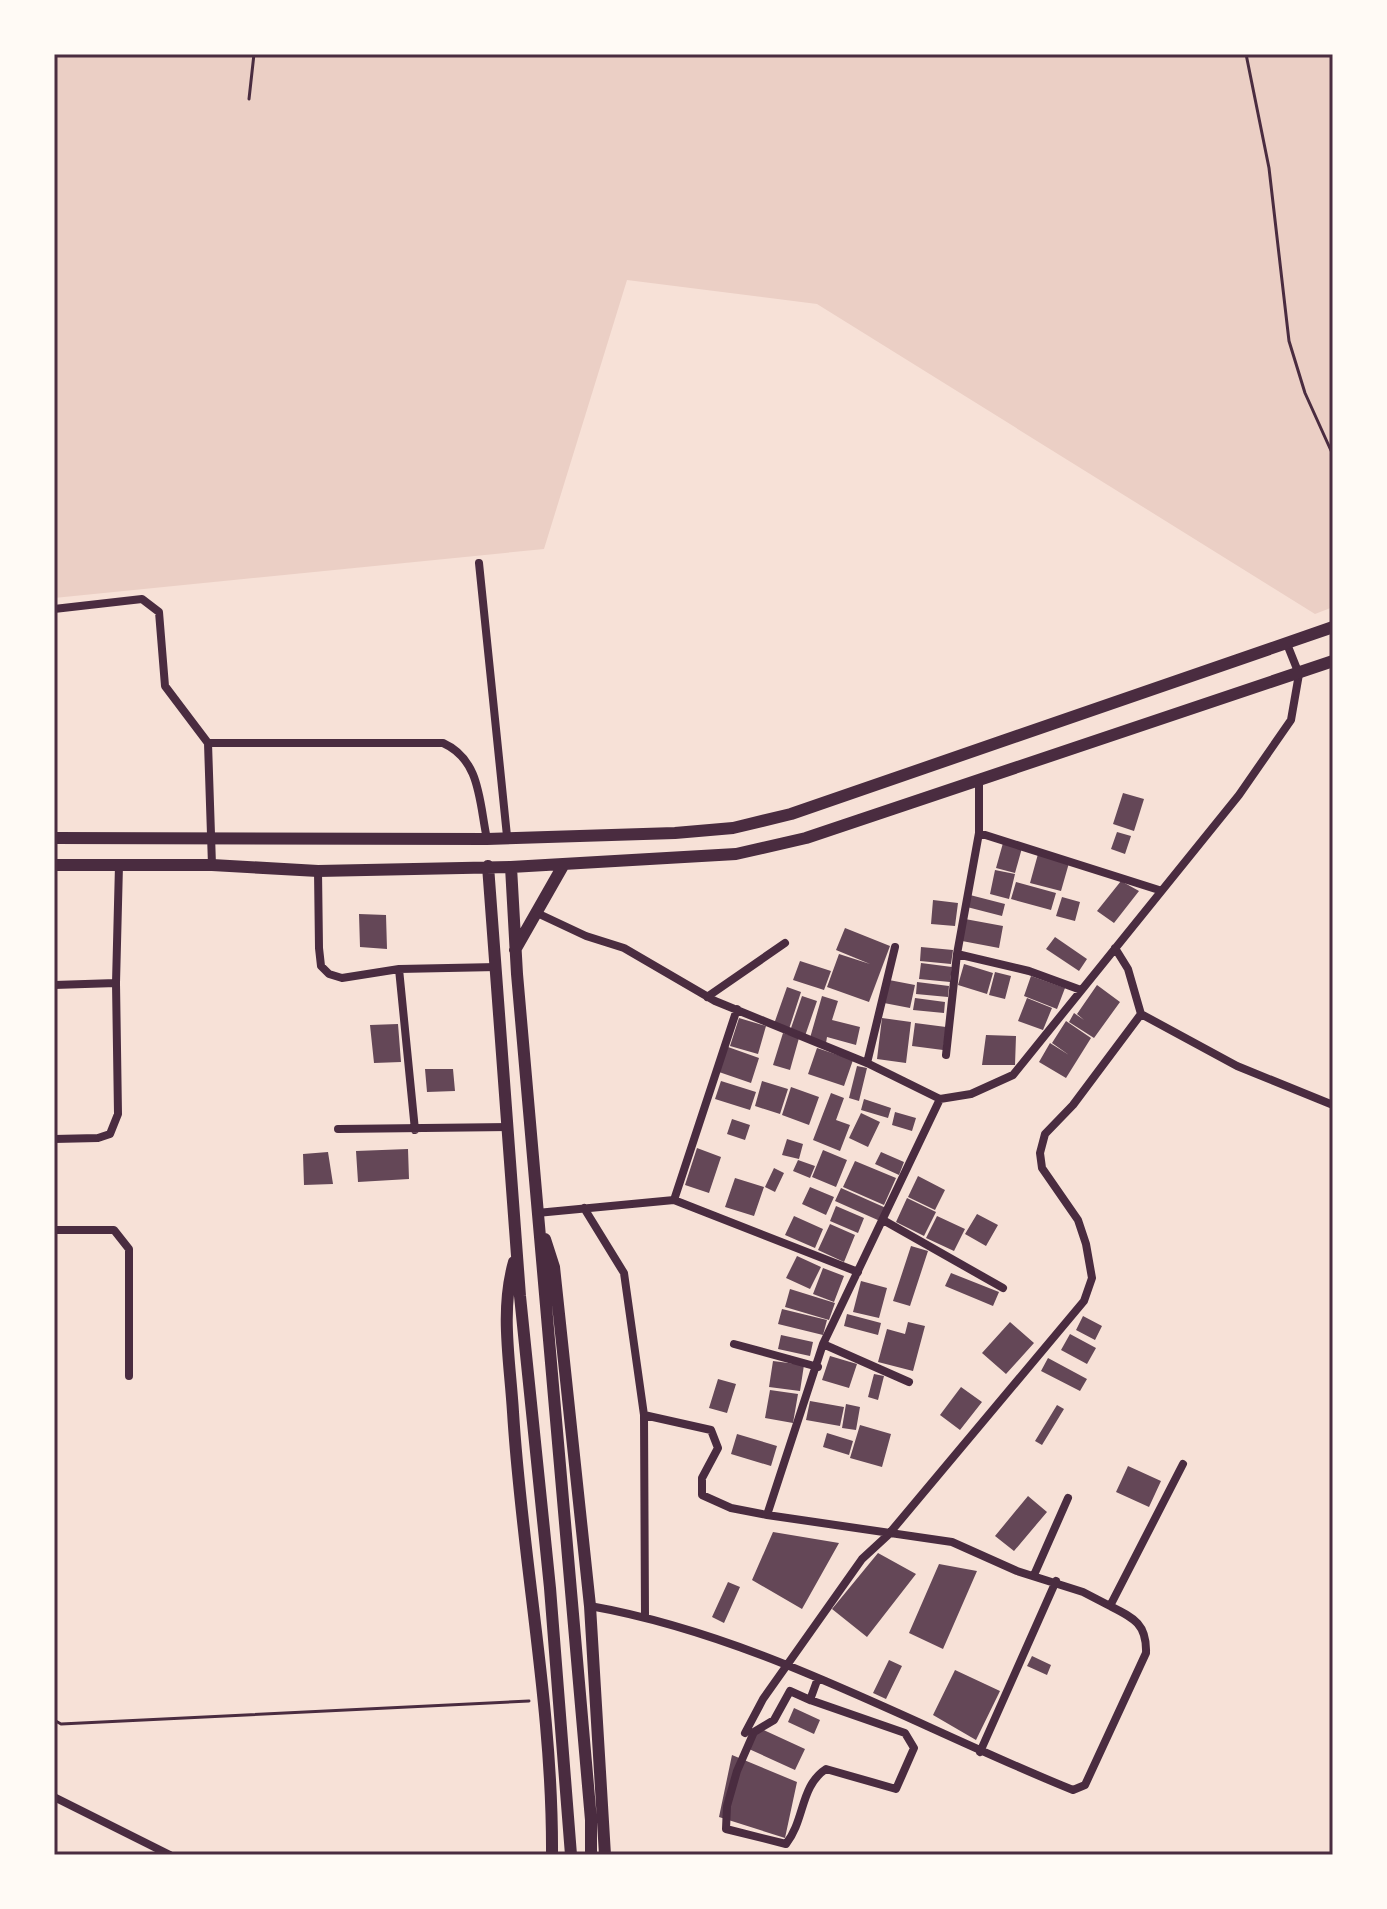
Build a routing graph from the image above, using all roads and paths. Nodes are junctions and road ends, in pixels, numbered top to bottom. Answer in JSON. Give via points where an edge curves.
{"nodes":[{"id":1,"x":254,"y":54,"type":"edge"},
{"id":2,"x":1246,"y":54,"type":"edge"},
{"id":3,"x":249,"y":99,"type":"dead end"},
{"id":4,"x":1333,"y":455,"type":"edge"},
{"id":5,"x":479,"y":563,"type":"dead end"},
{"id":6,"x":54,"y":609,"type":"edge"},
{"id":7,"x":1333,"y":627,"type":"edge"},
{"id":8,"x":1287,"y":644,"type":"junction"},
{"id":9,"x":1333,"y":661,"type":"edge"},
{"id":10,"x":1299,"y":674,"type":"junction"},
{"id":11,"x":208,"y":743,"type":"junction"},
{"id":12,"x":979,"y":781,"type":"junction"},
{"id":13,"x":979,"y":833,"type":"junction"},
{"id":14,"x":507,"y":836,"type":"junction"},
{"id":15,"x":54,"y":838,"type":"edge"},
{"id":16,"x":211,"y":839,"type":"junction"},
{"id":17,"x":487,"y":839,"type":"junction"},
{"id":18,"x":564,"y":864,"type":"junction"},
{"id":19,"x":54,"y":865,"type":"edge"},
{"id":20,"x":119,"y":865,"type":"junction"},
{"id":21,"x":212,"y":865,"type":"junction"},
{"id":22,"x":488,"y":866,"type":"junction"},
{"id":23,"x":511,"y":867,"type":"junction"},
{"id":24,"x":318,"y":871,"type":"junction"},
{"id":25,"x":1159,"y":890,"type":"junction"},
{"id":26,"x":537,"y":913,"type":"junction"},
{"id":27,"x":785,"y":943,"type":"dead end"},
{"id":28,"x":895,"y":947,"type":"dead end"},
{"id":29,"x":1115,"y":948,"type":"junction"},
{"id":30,"x":515,"y":950,"type":"junction"},
{"id":31,"x":957,"y":954,"type":"junction"},
{"id":32,"x":497,"y":967,"type":"junction"},
{"id":33,"x":399,"y":969,"type":"junction"},
{"id":34,"x":116,"y":983,"type":"junction"},
{"id":35,"x":54,"y":985,"type":"edge"},
{"id":36,"x":1081,"y":990,"type":"junction"},
{"id":37,"x":707,"y":997,"type":"junction"},
{"id":38,"x":737,"y":1009,"type":"junction"},
{"id":39,"x":1141,"y":1014,"type":"junction"},
{"id":40,"x":946,"y":1055,"type":"dead end"},
{"id":41,"x":867,"y":1063,"type":"junction"},
{"id":42,"x":940,"y":1099,"type":"junction"},
{"id":43,"x":1333,"y":1105,"type":"edge"},
{"id":44,"x":509,"y":1127,"type":"junction"},
{"id":45,"x":338,"y":1129,"type":"dead end"},
{"id":46,"x":415,"y":1130,"type":"junction"},
{"id":47,"x":54,"y":1139,"type":"edge"},
{"id":48,"x":674,"y":1200,"type":"junction"},
{"id":49,"x":584,"y":1208,"type":"junction"},
{"id":50,"x":537,"y":1213,"type":"junction"},
{"id":51,"x":883,"y":1220,"type":"junction"},
{"id":52,"x":54,"y":1230,"type":"edge"},
{"id":53,"x":517,"y":1250,"type":"junction"},
{"id":54,"x":858,"y":1272,"type":"junction"},
{"id":55,"x":1003,"y":1288,"type":"dead end"},
{"id":56,"x":734,"y":1344,"type":"dead end"},
{"id":57,"x":823,"y":1344,"type":"junction"},
{"id":58,"x":818,"y":1367,"type":"junction"},
{"id":59,"x":129,"y":1376,"type":"dead end"},
{"id":60,"x":909,"y":1382,"type":"dead end"},
{"id":61,"x":644,"y":1415,"type":"junction"},
{"id":62,"x":1183,"y":1464,"type":"dead end"},
{"id":63,"x":1068,"y":1498,"type":"dead end"},
{"id":64,"x":767,"y":1515,"type":"junction"},
{"id":65,"x":888,"y":1535,"type":"junction"},
{"id":66,"x":1034,"y":1575,"type":"junction"},
{"id":67,"x":1056,"y":1581,"type":"junction"},
{"id":68,"x":590,"y":1606,"type":"junction"},
{"id":69,"x":1110,"y":1606,"type":"junction"},
{"id":70,"x":645,"y":1616,"type":"junction"},
{"id":71,"x":789,"y":1665,"type":"junction"},
{"id":72,"x":818,"y":1678,"type":"junction"},
{"id":73,"x":810,"y":1700,"type":"junction"},
{"id":74,"x":544,"y":1701,"type":"junction"},
{"id":75,"x":54,"y":1720,"type":"edge"},
{"id":76,"x":745,"y":1733,"type":"dead end"},
{"id":77,"x":980,"y":1752,"type":"junction"},
{"id":78,"x":54,"y":1797,"type":"edge"},
{"id":79,"x":170,"y":1855,"type":"edge"},
{"id":80,"x":552,"y":1855,"type":"edge"},
{"id":81,"x":571,"y":1855,"type":"edge"},
{"id":82,"x":591,"y":1855,"type":"edge"},
{"id":83,"x":605,"y":1855,"type":"edge"}],
"edges":[{"from":1,"to":3,"type":"path"},
{"from":2,"to":4,"type":"path","via":[[1269,168],[1289,341]]},
{"from":5,"to":14,"type":"street"},
{"from":6,"to":11,"type":"street","via":[[142,599],[159,612],[165,686]]},
{"from":7,"to":8,"type":"street"},
{"from":8,"to":10,"type":"street"},
{"from":8,"to":14,"type":"street","via":[[791,814],[733,828],[675,833]]},
{"from":9,"to":10,"type":"street"},
{"from":10,"to":12,"type":"street"},
{"from":10,"to":25,"type":"street","via":[[1291,720],[1239,795]]},
{"from":11,"to":16,"type":"street"},
{"from":11,"to":17,"type":"street","via":[[443,743],[460,751],[473,770]]},
{"from":12,"to":13,"type":"street"},
{"from":12,"to":18,"type":"street","via":[[806,838],[736,854]]},
{"from":13,"to":25,"type":"street"},
{"from":13,"to":31,"type":"street"},
{"from":14,"to":17,"type":"street"},
{"from":15,"to":16,"type":"street"},
{"from":16,"to":17,"type":"street"},
{"from":16,"to":21,"type":"street"},
{"from":18,"to":23,"type":"street"},
{"from":18,"to":26,"type":"street"},
{"from":19,"to":20,"type":"street"},
{"from":20,"to":21,"type":"street"},
{"from":20,"to":34,"type":"street"},
{"from":21,"to":24,"type":"street"},
{"from":22,"to":23,"type":"street"},
{"from":22,"to":24,"type":"street"},
{"from":22,"to":32,"type":"street"},
{"from":23,"to":30,"type":"street"},
{"from":24,"to":33,"type":"street","via":[[321,966],[342,978]]},
{"from":25,"to":29,"type":"street"},
{"from":26,"to":30,"type":"street"},
{"from":26,"to":37,"type":"street","via":[[624,948]]},
{"from":27,"to":37,"type":"street"},
{"from":28,"to":41,"type":"street"},
{"from":29,"to":36,"type":"street"},
{"from":29,"to":39,"type":"street","via":[[1128,969]]},
{"from":30,"to":50,"type":"street"},
{"from":31,"to":36,"type":"street"},
{"from":31,"to":40,"type":"street"},
{"from":32,"to":33,"type":"street"},
{"from":32,"to":44,"type":"street"},
{"from":33,"to":46,"type":"street"},
{"from":34,"to":35,"type":"street"},
{"from":34,"to":47,"type":"street","via":[[115,1127],[98,1138]]},
{"from":36,"to":42,"type":"street","via":[[1013,1075],[971,1094]]},
{"from":37,"to":38,"type":"street"},
{"from":38,"to":41,"type":"street"},
{"from":38,"to":48,"type":"street"},
{"from":39,"to":43,"type":"street","via":[[1237,1066]]},
{"from":39,"to":65,"type":"street","via":[[1045,1134],[1040,1153],[1042,1168],[1078,1220],[1086,1244],[1092,1278],[1084,1301]]},
{"from":41,"to":42,"type":"street"},
{"from":42,"to":51,"type":"street"},
{"from":44,"to":46,"type":"street"},
{"from":44,"to":53,"type":"street"},
{"from":45,"to":46,"type":"street"},
{"from":48,"to":49,"type":"street"},
{"from":48,"to":54,"type":"street"},
{"from":49,"to":50,"type":"street"},
{"from":49,"to":61,"type":"street","via":[[624,1273]]},
{"from":50,"to":68,"type":"street","via":[[554,1267]]},
{"from":50,"to":82,"type":"street"},
{"from":51,"to":54,"type":"street"},
{"from":51,"to":55,"type":"street"},
{"from":52,"to":59,"type":"street","via":[[114,1230],[129,1249]]},
{"from":53,"to":74,"type":"street","via":[[505,1293],[517,1473]]},
{"from":53,"to":81,"type":"street"},
{"from":54,"to":57,"type":"street"},
{"from":56,"to":58,"type":"street"},
{"from":57,"to":58,"type":"street"},
{"from":57,"to":60,"type":"street"},
{"from":58,"to":64,"type":"street"},
{"from":61,"to":64,"type":"street","via":[[711,1430],[718,1448],[702,1478],[702,1495]]},
{"from":61,"to":70,"type":"street"},
{"from":62,"to":69,"type":"street"},
{"from":63,"to":66,"type":"street"},
{"from":64,"to":65,"type":"street"},
{"from":65,"to":66,"type":"street","via":[[952,1542]]},
{"from":65,"to":71,"type":"street","via":[[862,1559]]},
{"from":66,"to":67,"type":"street"},
{"from":67,"to":69,"type":"street"},
{"from":67,"to":77,"type":"street"},
{"from":68,"to":70,"type":"street"},
{"from":68,"to":83,"type":"street"},
{"from":69,"to":77,"type":"street","via":[[1138,1620],[1147,1636],[1146,1653],[1085,1785],[1073,1790]]},
{"from":70,"to":71,"type":"street"},
{"from":71,"to":72,"type":"street"},
{"from":71,"to":76,"type":"street"},
{"from":72,"to":73,"type":"street"},
{"from":72,"to":77,"type":"street"},
{"from":73,"to":73,"type":"street","via":[[905,1733],[914,1748],[896,1789],[826,1769],[812,1778],[786,1844],[726,1829],[737,1771],[754,1732],[774,1720],[790,1691]]},
{"from":74,"to":75,"type":"path","via":[[61,1724]]},
{"from":74,"to":80,"type":"street"},
{"from":78,"to":79,"type":"street"}]}
